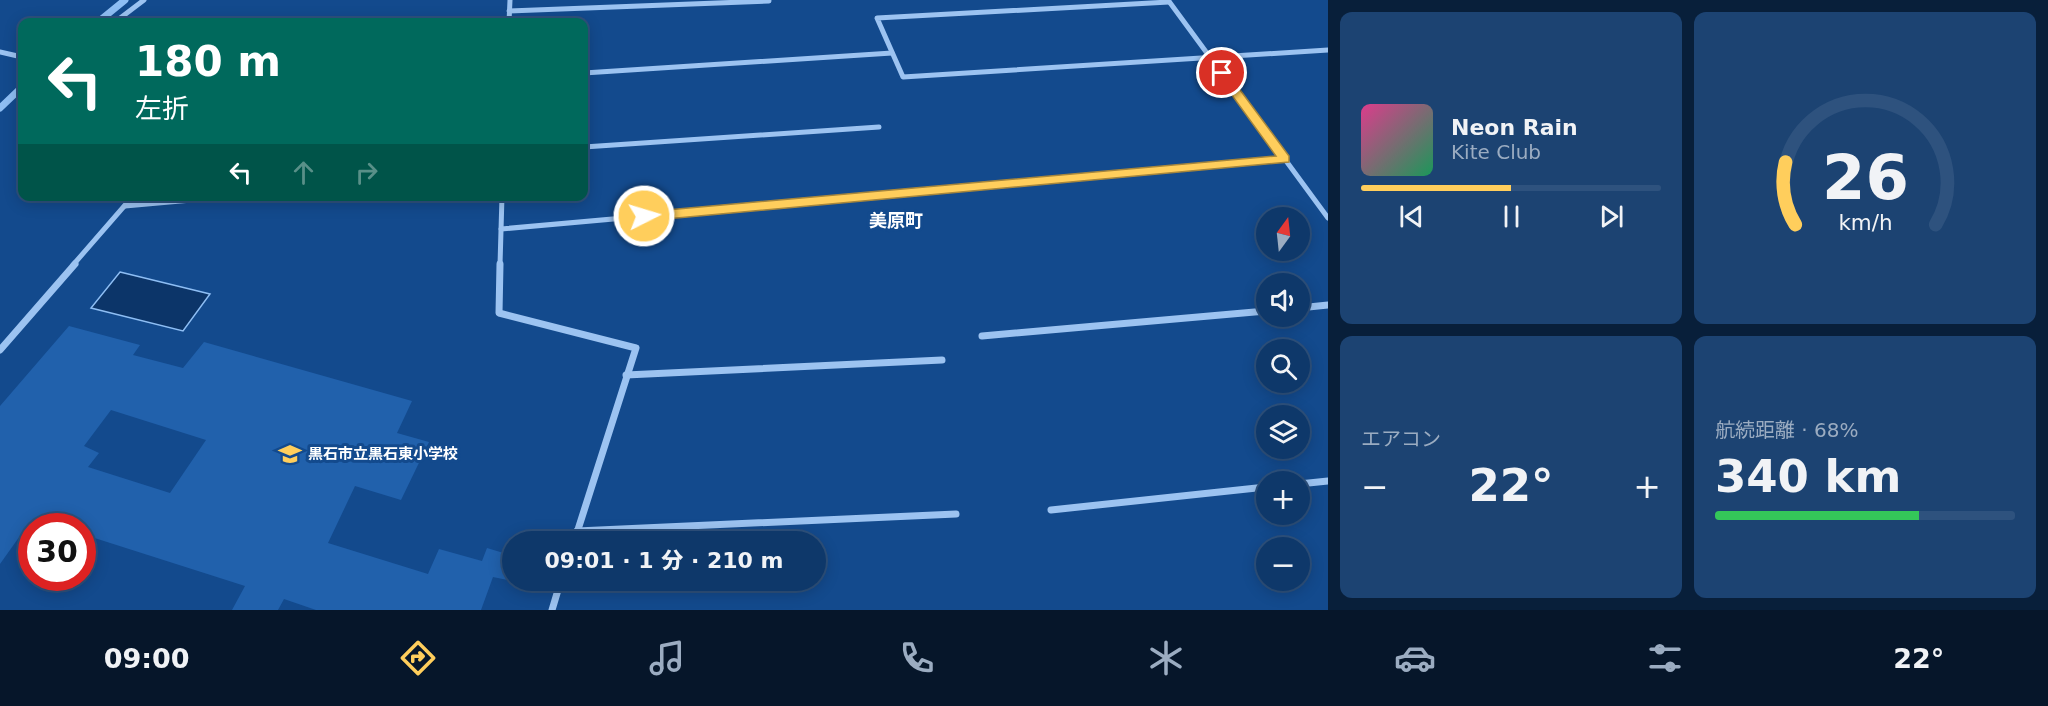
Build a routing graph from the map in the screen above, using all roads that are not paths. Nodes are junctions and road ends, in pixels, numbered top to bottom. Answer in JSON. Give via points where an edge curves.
{"nodes":[{"id":1,"x":144,"y":0,"type":"edge"},
{"id":2,"x":510,"y":0,"type":"edge"},
{"id":3,"x":769,"y":1,"type":"edge"},
{"id":4,"x":1169,"y":1,"type":"edge"},
{"id":5,"x":509,"y":11,"type":"junction"},
{"id":6,"x":120,"y":18,"type":"edge"},
{"id":7,"x":509,"y":18,"type":"edge"},
{"id":8,"x":1328,"y":50,"type":"edge"},
{"id":9,"x":0,"y":52,"type":"edge"},
{"id":10,"x":892,"y":53,"type":"junction"},
{"id":11,"x":18,"y":56,"type":"edge"},
{"id":12,"x":1209,"y":56,"type":"junction"},
{"id":13,"x":588,"y":73,"type":"edge"},
{"id":14,"x":879,"y":127,"type":"dead end"},
{"id":15,"x":588,"y":147,"type":"edge"},
{"id":16,"x":1285,"y":159,"type":"junction"},
{"id":17,"x":128,"y":201,"type":"edge"},
{"id":18,"x":180,"y":201,"type":"edge"},
{"id":19,"x":502,"y":201,"type":"edge"},
{"id":20,"x":124,"y":206,"type":"junction"},
{"id":21,"x":1328,"y":218,"type":"edge"},
{"id":22,"x":501,"y":229,"type":"junction"},
{"id":23,"x":1328,"y":305,"type":"edge"},
{"id":24,"x":1310,"y":307,"type":"edge"},
{"id":25,"x":1256,"y":312,"type":"edge"},
{"id":26,"x":982,"y":336,"type":"dead end"},
{"id":27,"x":0,"y":350,"type":"edge"},
{"id":28,"x":942,"y":360,"type":"dead end"},
{"id":29,"x":626,"y":375,"type":"junction"},
{"id":30,"x":1328,"y":481,"type":"edge"},
{"id":31,"x":1310,"y":483,"type":"edge"},
{"id":32,"x":1256,"y":488,"type":"edge"},
{"id":33,"x":1052,"y":510,"type":"dead end"},
{"id":34,"x":956,"y":514,"type":"dead end"},
{"id":35,"x":577,"y":531,"type":"joint"},
{"id":36,"x":558,"y":591,"type":"edge"},
{"id":37,"x":552,"y":610,"type":"edge"}],
"edges":[{"from":1,"to":6,"type":"street"},
{"from":2,"to":5,"type":"street"},
{"from":3,"to":5,"type":"street"},
{"from":4,"to":10,"type":"street","via":[[877,18]]},
{"from":4,"to":12,"type":"street"},
{"from":5,"to":7,"type":"street"},
{"from":8,"to":12,"type":"street"},
{"from":9,"to":11,"type":"street"},
{"from":10,"to":12,"type":"street","via":[[903,77]]},
{"from":10,"to":13,"type":"street"},
{"from":12,"to":16,"type":"street"},
{"from":14,"to":15,"type":"street"},
{"from":16,"to":21,"type":"street"},
{"from":16,"to":22,"type":"street"},
{"from":17,"to":20,"type":"street"},
{"from":18,"to":20,"type":"street"},
{"from":19,"to":22,"type":"street"},
{"from":20,"to":27,"type":"street"},
{"from":22,"to":29,"type":"street","via":[[500,313],[636,348]]},
{"from":23,"to":24,"type":"street"},
{"from":25,"to":26,"type":"street"},
{"from":28,"to":29,"type":"street"},
{"from":29,"to":35,"type":"street"},
{"from":30,"to":31,"type":"street"},
{"from":32,"to":33,"type":"street"},
{"from":34,"to":35,"type":"street"},
{"from":36,"to":37,"type":"street"}]}
